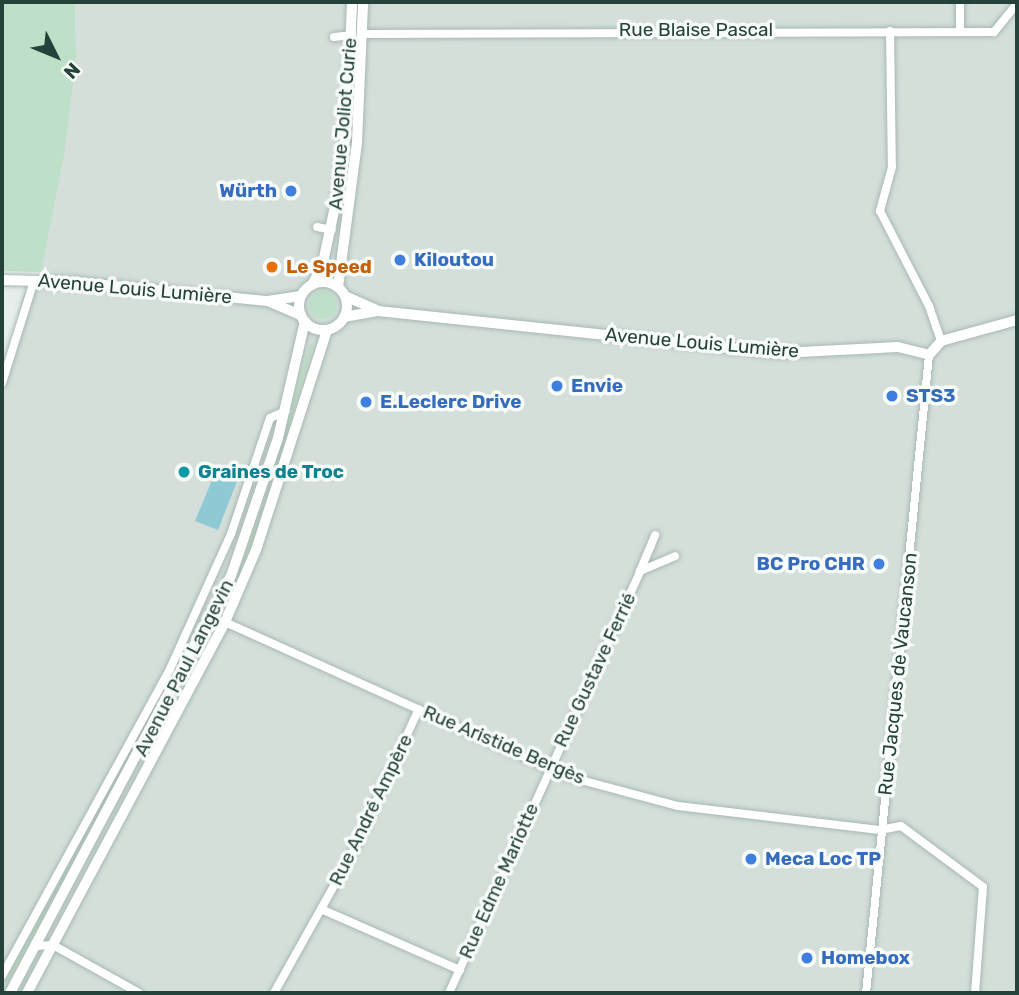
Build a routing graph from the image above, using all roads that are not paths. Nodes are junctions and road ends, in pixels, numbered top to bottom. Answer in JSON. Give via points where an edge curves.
{"nodes":[{"id":1,"x":352,"y":2,"type":"edge"},
{"id":2,"x":363,"y":2,"type":"edge"},
{"id":3,"x":960,"y":2,"type":"edge"},
{"id":4,"x":1017,"y":4,"type":"edge"},
{"id":5,"x":890,"y":31,"type":"junction"},
{"id":6,"x":960,"y":31,"type":"junction"},
{"id":7,"x":357,"y":35,"type":"junction"},
{"id":8,"x":334,"y":37,"type":"dead end"},
{"id":9,"x":317,"y":227,"type":"dead end"},
{"id":10,"x":332,"y":230,"type":"junction"},
{"id":11,"x":2,"y":280,"type":"edge"},
{"id":12,"x":34,"y":281,"type":"junction"},
{"id":13,"x":312,"y":285,"type":"junction"},
{"id":14,"x":341,"y":292,"type":"junction"},
{"id":15,"x":302,"y":296,"type":"junction"},
{"id":16,"x":268,"y":301,"type":"junction"},
{"id":17,"x":378,"y":311,"type":"junction"},
{"id":18,"x":344,"y":317,"type":"junction"},
{"id":19,"x":303,"y":318,"type":"junction"},
{"id":20,"x":1017,"y":320,"type":"edge"},
{"id":21,"x":327,"y":330,"type":"junction"},
{"id":22,"x":941,"y":341,"type":"junction"},
{"id":23,"x":929,"y":355,"type":"junction"},
{"id":24,"x":2,"y":383,"type":"edge"},
{"id":25,"x":286,"y":411,"type":"junction"},
{"id":26,"x":656,"y":535,"type":"dead end"},
{"id":27,"x":675,"y":556,"type":"dead end"},
{"id":28,"x":640,"y":571,"type":"junction"},
{"id":29,"x":225,"y":622,"type":"junction"},
{"id":30,"x":419,"y":709,"type":"junction"},
{"id":31,"x":121,"y":761,"type":"junction"},
{"id":32,"x":550,"y":768,"type":"junction"},
{"id":33,"x":133,"y":769,"type":"junction"},
{"id":34,"x":146,"y":776,"type":"junction"},
{"id":35,"x":880,"y":830,"type":"junction"},
{"id":36,"x":321,"y":909,"type":"junction"},
{"id":37,"x":37,"y":946,"type":"junction"},
{"id":38,"x":53,"y":946,"type":"junction"},
{"id":39,"x":460,"y":970,"type":"junction"},
{"id":40,"x":2,"y":976,"type":"edge"},
{"id":41,"x":10,"y":993,"type":"edge"},
{"id":42,"x":27,"y":993,"type":"edge"},
{"id":43,"x":139,"y":993,"type":"edge"},
{"id":44,"x":274,"y":993,"type":"edge"},
{"id":45,"x":449,"y":993,"type":"edge"},
{"id":46,"x":866,"y":993,"type":"edge"},
{"id":47,"x":975,"y":993,"type":"edge"}],
"edges":[{"from":1,"to":7,"type":"main road","name":"Avenue Joliot Curie"},
{"from":2,"to":7,"type":"main road","name":"Avenue Joliot Curie"},
{"from":3,"to":6,"type":"street"},
{"from":4,"to":6,"type":"street","name":"Rue Blaise Pascal","via":[[994,32]]},
{"from":5,"to":6,"type":"street","name":"Rue Blaise Pascal"},
{"from":5,"to":7,"type":"street","name":"Rue Blaise Pascal"},
{"from":5,"to":22,"type":"street","via":[[892,167],[880,211],[929,306]]},
{"from":7,"to":8,"type":"street","name":"Rue Blaise Pascal"},
{"from":7,"to":10,"type":"main road","name":"Avenue Joliot Curie"},
{"from":7,"to":14,"type":"main road","name":"Avenue Joliot Curie","via":[[357,142]]},
{"from":9,"to":10,"type":"street"},
{"from":10,"to":13,"type":"main road","name":"Avenue Joliot Curie"},
{"from":11,"to":12,"type":"main road","name":"Avenue Louis Lumière"},
{"from":12,"to":16,"type":"main road","name":"Avenue Louis Lumière"},
{"from":12,"to":24,"type":"street"},
{"from":13,"to":14,"type":"main road","via":[[326,282]]},
{"from":13,"to":15,"type":"main road"},
{"from":14,"to":17,"type":"main road","name":"Avenue Louis Lumière"},
{"from":14,"to":18,"type":"main road"},
{"from":15,"to":16,"type":"main road","name":"Avenue Louis Lumière"},
{"from":15,"to":19,"type":"main road"},
{"from":16,"to":19,"type":"main road","name":"Avenue Louis Lumière"},
{"from":17,"to":18,"type":"main road","name":"Avenue Louis Lumière"},
{"from":17,"to":23,"type":"main road","name":"Avenue Louis Lumière","via":[[789,354],[898,347]]},
{"from":18,"to":21,"type":"main road"},
{"from":19,"to":21,"type":"main road"},
{"from":19,"to":25,"type":"main road","name":"Avenue Paul Langevin"},
{"from":20,"to":22,"type":"main road"},
{"from":21,"to":29,"type":"main road","name":"Avenue Paul Langevin","via":[[260,537]]},
{"from":22,"to":23,"type":"main road"},
{"from":23,"to":35,"type":"street","name":"Rue Jacques de Vaucanson"},
{"from":25,"to":31,"type":"street","via":[[270,418],[230,534],[195,615]]},
{"from":25,"to":33,"type":"main road","name":"Avenue Paul Langevin","via":[[231,576]]},
{"from":26,"to":28,"type":"street","name":"Rue Gustave Ferrié"},
{"from":27,"to":28,"type":"street","name":"Rue Gustave Ferrié"},
{"from":28,"to":32,"type":"street","name":"Rue Gustave Ferrié"},
{"from":29,"to":30,"type":"street","name":"Rue Aristide Bergès"},
{"from":29,"to":34,"type":"main road","name":"Avenue Paul Langevin"},
{"from":30,"to":32,"type":"street","name":"Rue Aristide Bergès"},
{"from":30,"to":36,"type":"street","name":"Rue André Ampère","via":[[354,850]]},
{"from":31,"to":33,"type":"street"},
{"from":31,"to":40,"type":"street"},
{"from":32,"to":35,"type":"street","name":"Rue Aristide Bergès","via":[[678,806]]},
{"from":32,"to":39,"type":"street","name":"Rue Edme Mariotte"},
{"from":33,"to":34,"type":"street"},
{"from":33,"to":37,"type":"main road","name":"Avenue Paul Langevin"},
{"from":34,"to":38,"type":"main road","name":"Avenue Paul Langevin"},
{"from":35,"to":46,"type":"street","name":"Rue Jacques de Vaucanson"},
{"from":35,"to":47,"type":"street","name":"Rue Aristide Bergès","via":[[901,826],[983,887]]},
{"from":36,"to":39,"type":"street"},
{"from":36,"to":44,"type":"street","name":"Rue André Ampère"},
{"from":37,"to":38,"type":"street"},
{"from":37,"to":41,"type":"main road","name":"Avenue Paul Langevin"},
{"from":38,"to":42,"type":"main road","name":"Avenue Paul Langevin"},
{"from":38,"to":43,"type":"street"},
{"from":39,"to":45,"type":"street","name":"Rue Edme Mariotte"}]}
